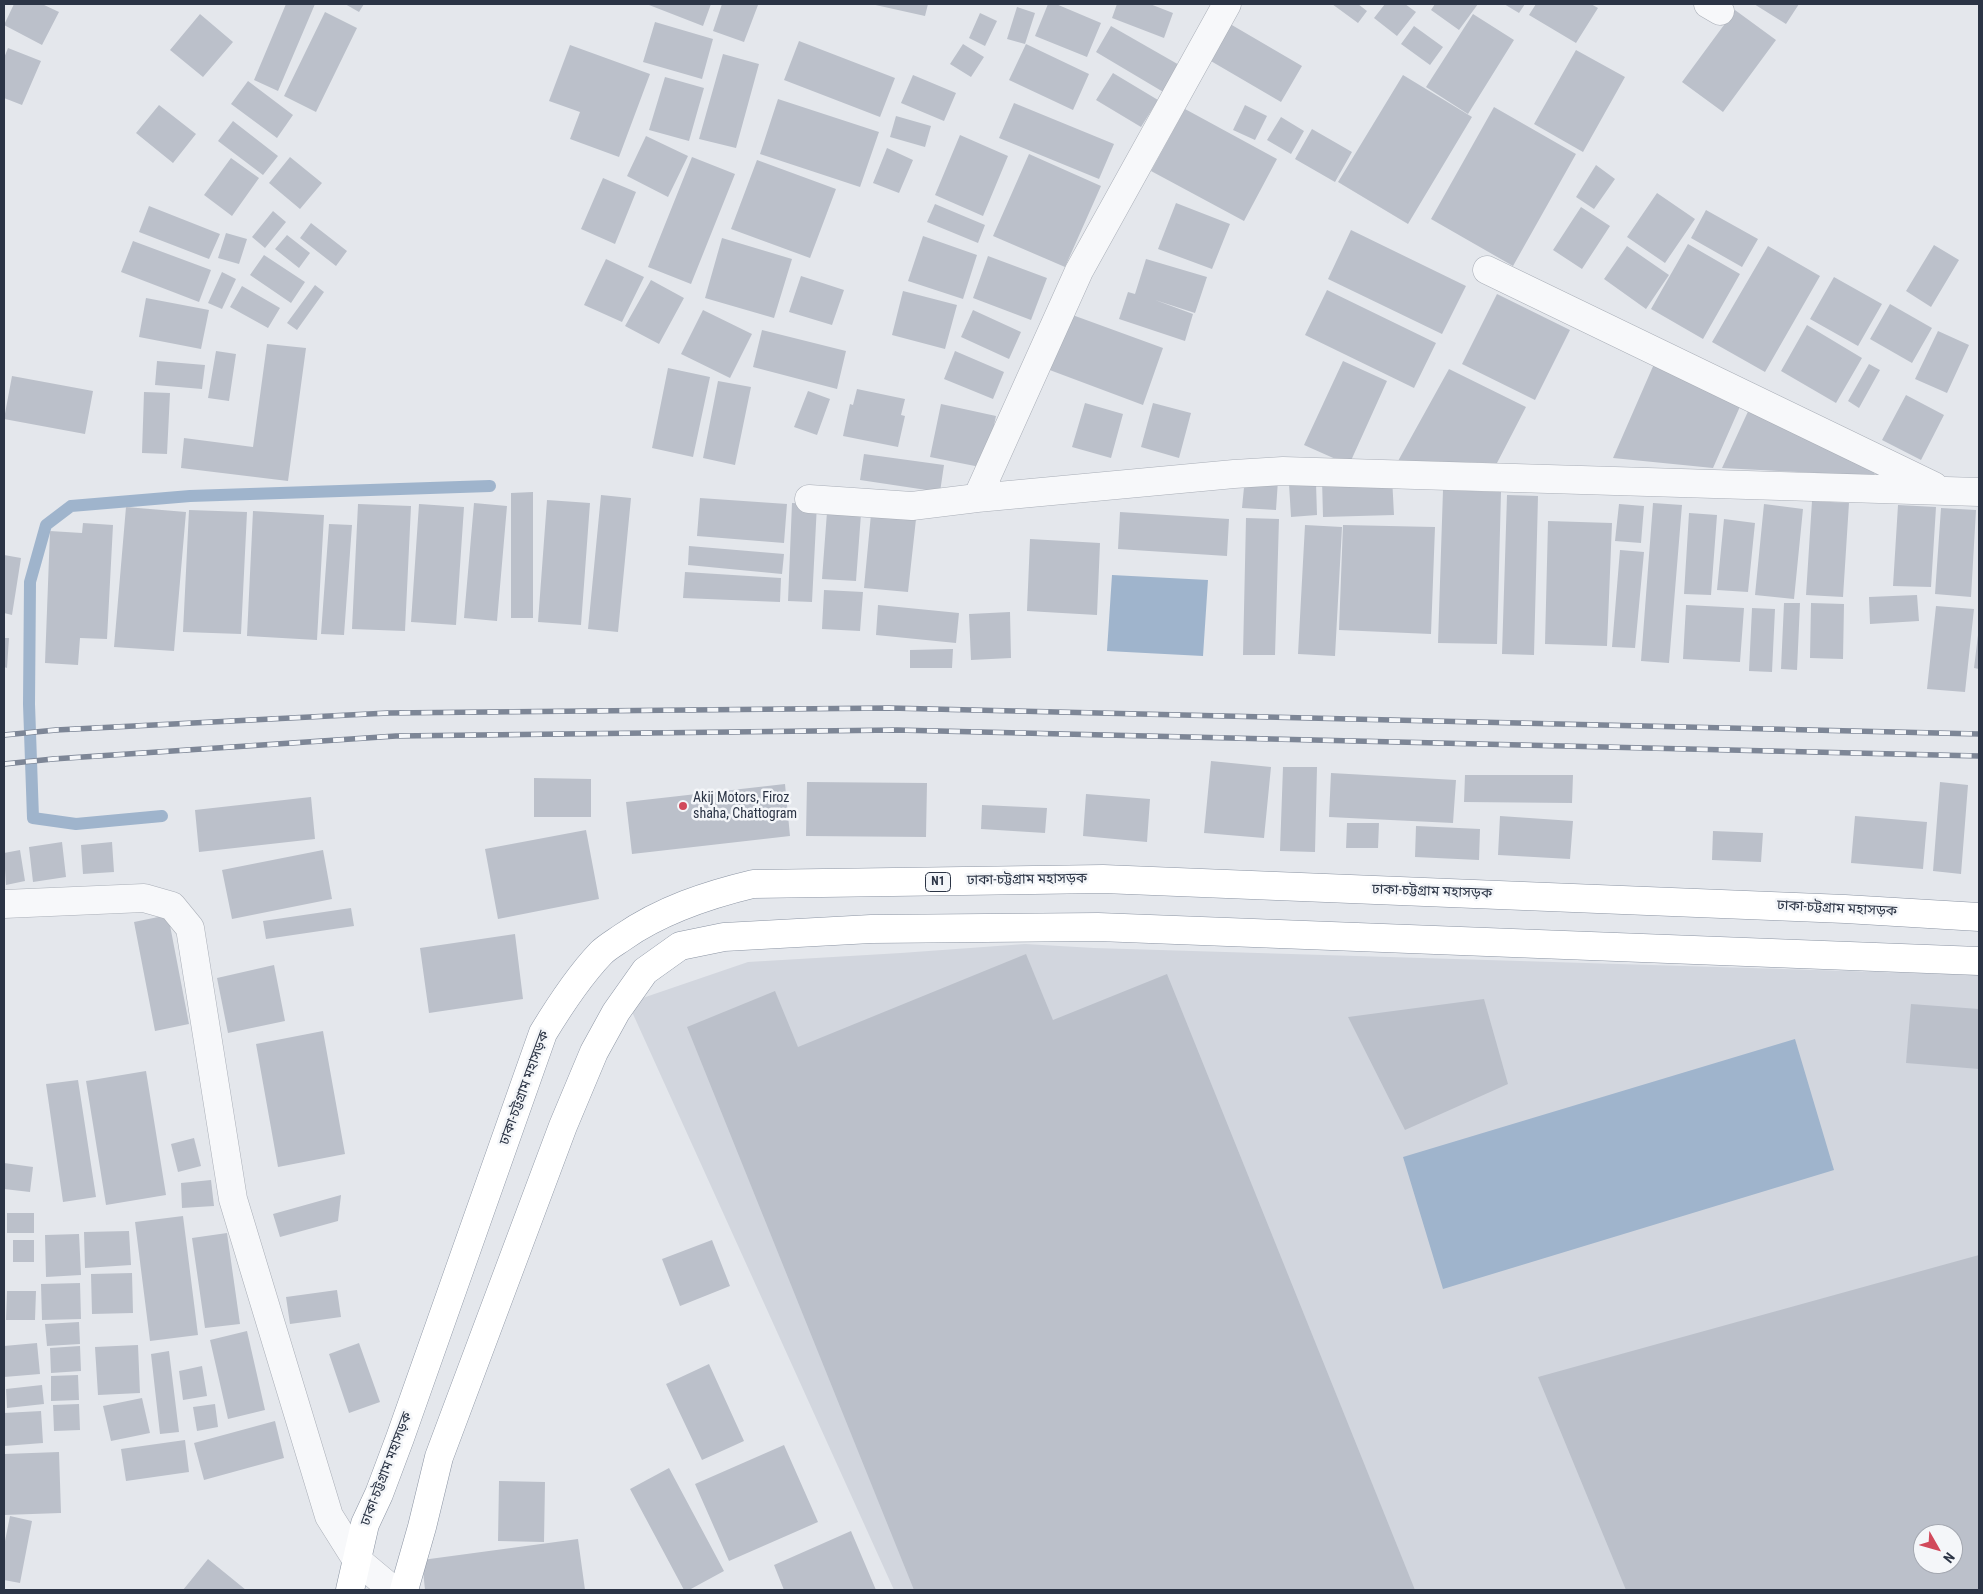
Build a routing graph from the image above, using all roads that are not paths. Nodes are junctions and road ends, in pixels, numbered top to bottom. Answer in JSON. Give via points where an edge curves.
{"nodes":[{"id":1,"x":1227,"y":4,"type":"edge"},
{"id":2,"x":1487,"y":270,"type":"dead end"},
{"id":3,"x":1942,"y":490,"type":"junction"},
{"id":4,"x":1979,"y":492,"type":"edge"},
{"id":5,"x":977,"y":498,"type":"junction"},
{"id":6,"x":809,"y":500,"type":"dead end"},
{"id":7,"x":4,"y":904,"type":"edge"},
{"id":8,"x":1979,"y":917,"type":"edge"},
{"id":9,"x":1979,"y":961,"type":"edge"},
{"id":10,"x":356,"y":1559,"type":"junction"},
{"id":11,"x":350,"y":1590,"type":"edge"},
{"id":12,"x":393,"y":1590,"type":"edge"},
{"id":13,"x":404,"y":1590,"type":"edge"}],
"edges":[{"from":1,"to":5,"type":"street","via":[[1079,271]]},
{"from":2,"to":3,"type":"street"},
{"from":3,"to":4,"type":"street"},
{"from":3,"to":5,"type":"street","via":[[1283,471]]},
{"from":5,"to":6,"type":"street","via":[[912,506]]},
{"from":7,"to":10,"type":"street","via":[[144,898],[172,906],[190,928],[233,1198],[329,1516]]},
{"from":8,"to":10,"type":"highway","name":"ঢাকা-চট্টগ্রাম মহাসড়ক","number":"N1","via":[[1102,879],[753,884],[712,894],[641,925],[602,951],[571,988],[543,1033],[400,1438],[365,1524]]},
{"from":9,"to":13,"type":"highway","via":[[1098,927],[872,928],[724,937],[680,946],[645,971],[616,1012],[594,1052],[563,1126],[439,1457]]},
{"from":10,"to":11,"type":"highway","name":"ঢাকা-চট্টগ্রাম মহাসড়ক","number":"N1"},
{"from":10,"to":12,"type":"street"}]}
